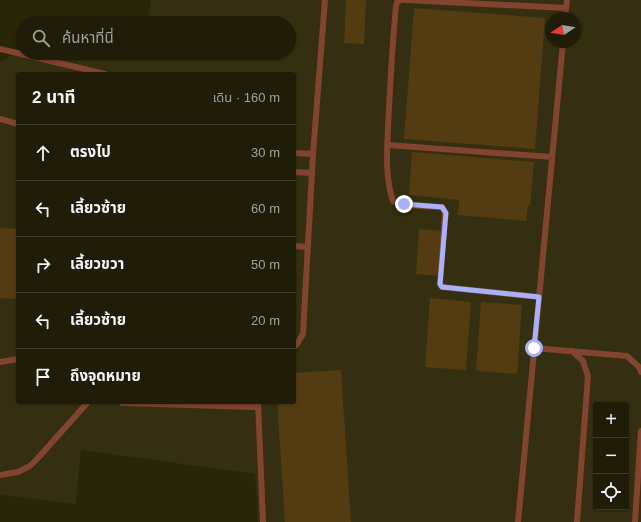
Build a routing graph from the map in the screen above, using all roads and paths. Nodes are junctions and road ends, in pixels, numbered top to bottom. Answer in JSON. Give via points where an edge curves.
{"nodes":[{"id":1,"x":325,"y":0,"type":"edge"},
{"id":2,"x":401,"y":0,"type":"edge"},
{"id":3,"x":405,"y":0,"type":"edge"},
{"id":4,"x":567,"y":0,"type":"edge"},
{"id":5,"x":566,"y":8,"type":"junction"},
{"id":6,"x":566,"y":12,"type":"edge"},
{"id":7,"x":562,"y":48,"type":"edge"},
{"id":8,"x":0,"y":49,"type":"edge"},
{"id":9,"x":16,"y":53,"type":"edge"},
{"id":10,"x":46,"y":60,"type":"edge"},
{"id":11,"x":97,"y":72,"type":"edge"},
{"id":12,"x":0,"y":119,"type":"edge"},
{"id":13,"x":16,"y":123,"type":"edge"},
{"id":14,"x":388,"y":145,"type":"junction"},
{"id":15,"x":296,"y":153,"type":"edge"},
{"id":16,"x":313,"y":154,"type":"junction"},
{"id":17,"x":552,"y":157,"type":"junction"},
{"id":18,"x":296,"y":172,"type":"edge"},
{"id":19,"x":312,"y":173,"type":"junction"},
{"id":20,"x":296,"y":246,"type":"edge"},
{"id":21,"x":308,"y":247,"type":"junction"},
{"id":22,"x":539,"y":297,"type":"junction"},
{"id":23,"x":296,"y":345,"type":"edge"},
{"id":24,"x":534,"y":348,"type":"junction"},
{"id":25,"x":572,"y":351,"type":"junction"},
{"id":26,"x":16,"y":359,"type":"edge"},
{"id":27,"x":0,"y":362,"type":"edge"},
{"id":28,"x":641,"y":372,"type":"edge"},
{"id":29,"x":86,"y":404,"type":"edge"},
{"id":30,"x":122,"y":404,"type":"dead end"},
{"id":31,"x":258,"y":404,"type":"edge"},
{"id":32,"x":641,"y":431,"type":"edge"},
{"id":33,"x":0,"y":475,"type":"edge"},
{"id":34,"x":263,"y":522,"type":"edge"},
{"id":35,"x":518,"y":522,"type":"edge"},
{"id":36,"x":577,"y":522,"type":"edge"},
{"id":37,"x":635,"y":522,"type":"edge"}],
"edges":[{"from":1,"to":16,"type":"lane"},
{"from":2,"to":14,"type":"lane","via":[[396,6]]},
{"from":3,"to":5,"type":"lane"},
{"from":4,"to":5,"type":"lane"},
{"from":5,"to":6,"type":"lane"},
{"from":7,"to":17,"type":"lane"},
{"from":8,"to":9,"type":"lane"},
{"from":10,"to":11,"type":"lane"},
{"from":12,"to":13,"type":"lane"},
{"from":14,"to":17,"type":"lane"},
{"from":14,"to":22,"type":"lane","via":[[388,180],[393,201],[442,207],[446,213],[440,284],[442,287]]},
{"from":15,"to":16,"type":"lane"},
{"from":16,"to":19,"type":"lane"},
{"from":17,"to":22,"type":"lane"},
{"from":18,"to":19,"type":"lane"},
{"from":19,"to":21,"type":"lane"},
{"from":20,"to":21,"type":"lane"},
{"from":21,"to":23,"type":"lane","via":[[303,334]]},
{"from":22,"to":24,"type":"lane"},
{"from":24,"to":25,"type":"lane"},
{"from":24,"to":35,"type":"lane"},
{"from":25,"to":28,"type":"lane","via":[[627,356]]},
{"from":25,"to":36,"type":"lane","via":[[583,361],[588,376]]},
{"from":26,"to":27,"type":"lane"},
{"from":29,"to":33,"type":"lane","via":[[30,466],[18,472]]},
{"from":30,"to":31,"type":"lane"},
{"from":31,"to":34,"type":"lane"},
{"from":32,"to":37,"type":"lane"}]}
